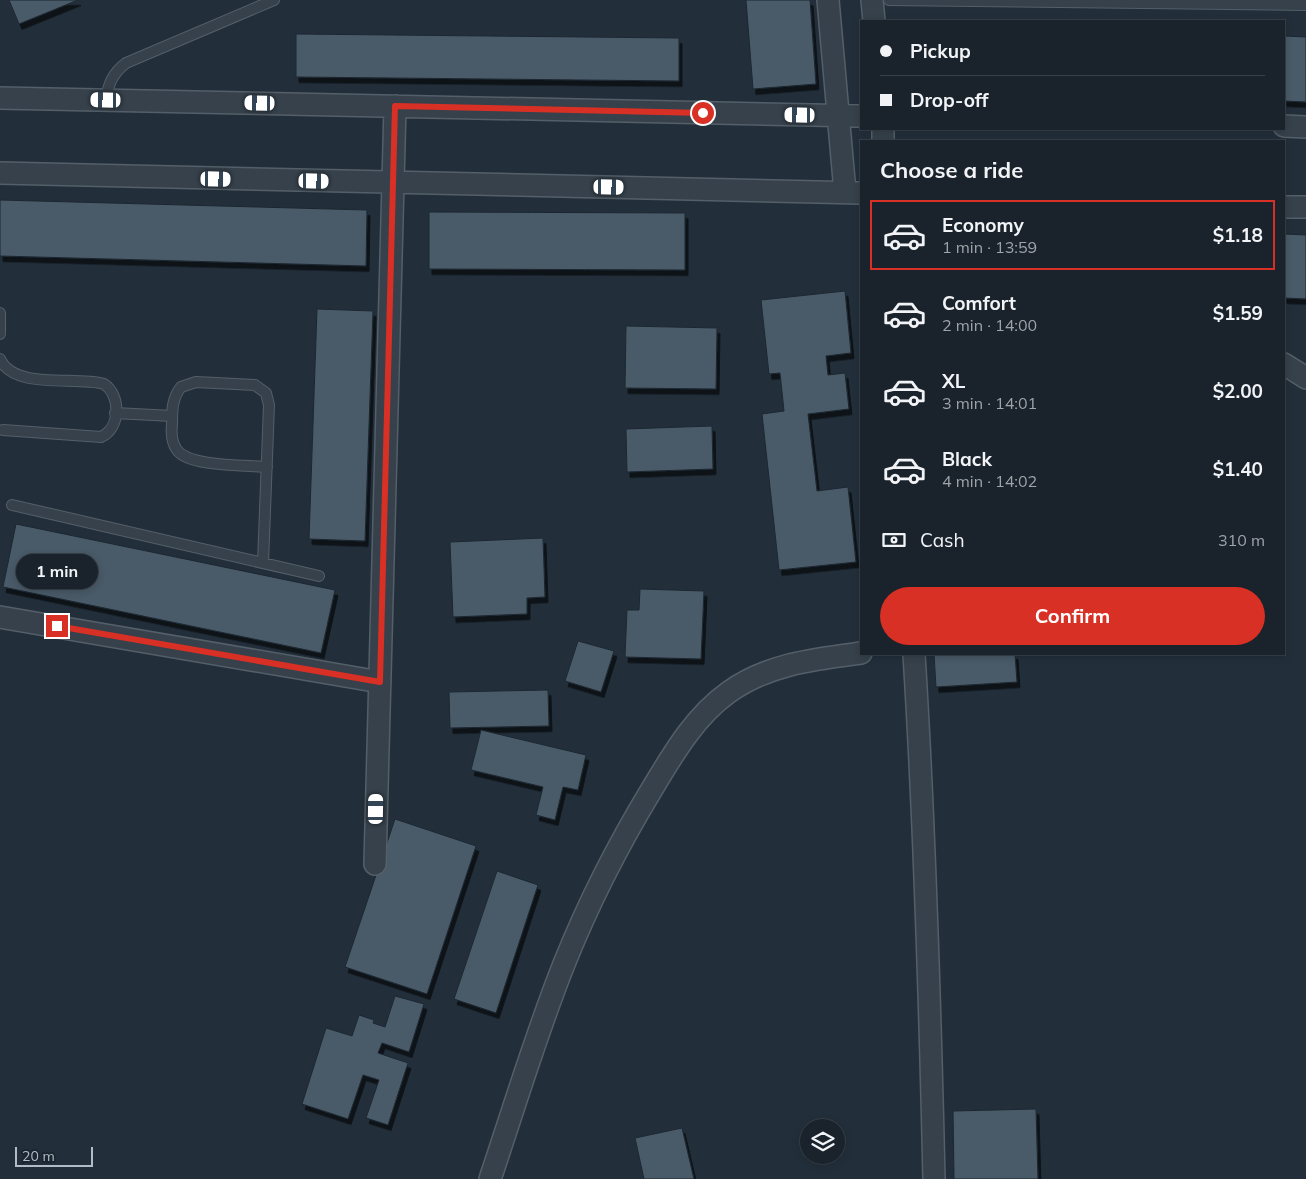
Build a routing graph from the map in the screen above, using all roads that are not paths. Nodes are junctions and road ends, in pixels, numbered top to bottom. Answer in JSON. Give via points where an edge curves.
{"nodes":[{"id":1,"x":274,"y":0,"type":"edge"},
{"id":2,"x":828,"y":0,"type":"edge"},
{"id":3,"x":872,"y":0,"type":"edge"},
{"id":4,"x":888,"y":0,"type":"edge"},
{"id":5,"x":1124,"y":2,"type":"edge"},
{"id":6,"x":1282,"y":3,"type":"edge"},
{"id":7,"x":1306,"y":5,"type":"edge"},
{"id":8,"x":874,"y":20,"type":"edge"},
{"id":9,"x":0,"y":98,"type":"edge"},
{"id":10,"x":106,"y":100,"type":"junction"},
{"id":11,"x":395,"y":106,"type":"junction"},
{"id":12,"x":838,"y":116,"type":"junction"},
{"id":13,"x":860,"y":116,"type":"edge"},
{"id":14,"x":1285,"y":126,"type":"edge"},
{"id":15,"x":1306,"y":127,"type":"edge"},
{"id":16,"x":0,"y":174,"type":"edge"},
{"id":17,"x":392,"y":183,"type":"junction"},
{"id":18,"x":853,"y":192,"type":"edge"},
{"id":19,"x":1285,"y":207,"type":"edge"},
{"id":20,"x":1306,"y":207,"type":"edge"},
{"id":21,"x":0,"y":313,"type":"edge"},
{"id":22,"x":0,"y":334,"type":"edge"},
{"id":23,"x":0,"y":360,"type":"edge"},
{"id":24,"x":1285,"y":365,"type":"edge"},
{"id":25,"x":1306,"y":378,"type":"edge"},
{"id":26,"x":115,"y":413,"type":"junction"},
{"id":27,"x":172,"y":416,"type":"junction"},
{"id":28,"x":3,"y":430,"type":"dead end"},
{"id":29,"x":266,"y":467,"type":"junction"},
{"id":30,"x":12,"y":505,"type":"dead end"},
{"id":31,"x":263,"y":563,"type":"junction"},
{"id":32,"x":319,"y":576,"type":"dead end"},
{"id":33,"x":0,"y":617,"type":"edge"},
{"id":34,"x":860,"y":653,"type":"edge"},
{"id":35,"x":914,"y":655,"type":"edge"},
{"id":36,"x":380,"y":682,"type":"junction"},
{"id":37,"x":375,"y":864,"type":"dead end"},
{"id":38,"x":490,"y":1179,"type":"edge"},
{"id":39,"x":934,"y":1179,"type":"edge"}],
"edges":[{"from":1,"to":10,"type":"lane","via":[[126,63],[112,77]]},
{"from":2,"to":12,"type":"street"},
{"from":3,"to":8,"type":"street"},
{"from":4,"to":5,"type":"lane"},
{"from":5,"to":6,"type":"lane"},
{"from":6,"to":7,"type":"lane"},
{"from":9,"to":10,"type":"street"},
{"from":10,"to":11,"type":"street"},
{"from":11,"to":12,"type":"street"},
{"from":11,"to":17,"type":"street"},
{"from":12,"to":13,"type":"street"},
{"from":12,"to":18,"type":"street"},
{"from":14,"to":15,"type":"street"},
{"from":16,"to":17,"type":"street"},
{"from":17,"to":18,"type":"street"},
{"from":17,"to":36,"type":"street"},
{"from":19,"to":20,"type":"street"},
{"from":21,"to":22,"type":"lane"},
{"from":23,"to":26,"type":"lane","via":[[7,371],[20,377],[104,384],[114,393]]},
{"from":24,"to":25,"type":"street"},
{"from":26,"to":27,"type":"lane"},
{"from":26,"to":28,"type":"lane","via":[[112,429],[96,438]]},
{"from":27,"to":29,"type":"lane","via":[[173,443],[187,459]]},
{"from":27,"to":29,"type":"lane","via":[[176,393],[188,383],[255,385],[261,388],[268,399]]},
{"from":29,"to":31,"type":"lane"},
{"from":30,"to":31,"type":"lane"},
{"from":31,"to":32,"type":"lane"},
{"from":33,"to":36,"type":"street"},
{"from":34,"to":38,"type":"street","via":[[769,670],[729,692],[696,722],[634,819],[584,917],[560,974]]},
{"from":35,"to":39,"type":"street","via":[[927,915]]},
{"from":36,"to":37,"type":"street"}]}
